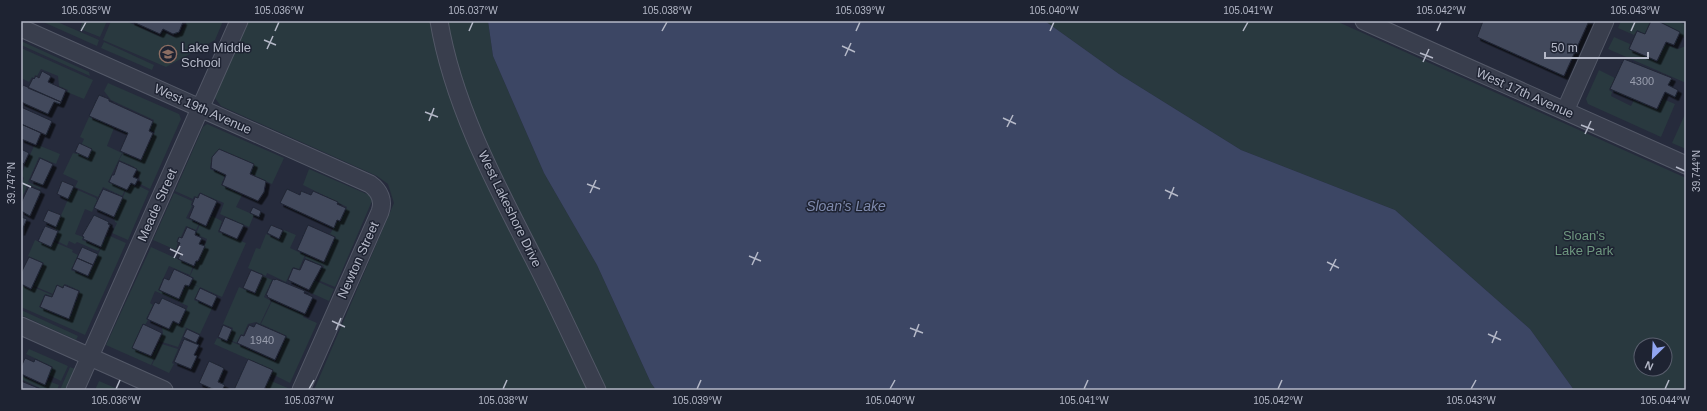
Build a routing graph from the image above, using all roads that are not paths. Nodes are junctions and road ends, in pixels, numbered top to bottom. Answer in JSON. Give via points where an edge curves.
{"nodes":[{"id":1,"x":239,"y":21,"type":"edge"},
{"id":2,"x":439,"y":21,"type":"edge"},
{"id":3,"x":1605,"y":21,"type":"edge"},
{"id":4,"x":1372,"y":23,"type":"edge"},
{"id":5,"x":21,"y":28,"type":"edge"},
{"id":6,"x":200,"y":108,"type":"junction"},
{"id":7,"x":1565,"y":111,"type":"junction"},
{"id":8,"x":1686,"y":165,"type":"edge"},
{"id":9,"x":380,"y":196,"type":"joint"},
{"id":10,"x":21,"y":326,"type":"edge"},
{"id":11,"x":90,"y":357,"type":"junction"},
{"id":12,"x":75,"y":390,"type":"edge"},
{"id":13,"x":164,"y":390,"type":"edge"},
{"id":14,"x":301,"y":390,"type":"edge"},
{"id":15,"x":597,"y":390,"type":"edge"}],
"edges":[{"from":1,"to":6,"type":"street","name":"Meade Street"},
{"from":2,"to":15,"type":"street","name":"West Lakeshore Drive","via":[[445,53],[459,95],[494,182]]},
{"from":3,"to":7,"type":"street"},
{"from":4,"to":7,"type":"street","name":"West 17th Avenue"},
{"from":5,"to":6,"type":"street","name":"West 19th Avenue"},
{"from":6,"to":9,"type":"street","name":"West 19th Avenue","via":[[370,184]]},
{"from":6,"to":11,"type":"street","name":"Meade Street"},
{"from":7,"to":8,"type":"street","name":"West 17th Avenue"},
{"from":9,"to":14,"type":"street","name":"Newton Street","via":[[380,212]]},
{"from":10,"to":11,"type":"street"},
{"from":11,"to":12,"type":"street","name":"Meade Street"},
{"from":11,"to":13,"type":"street"}]}
